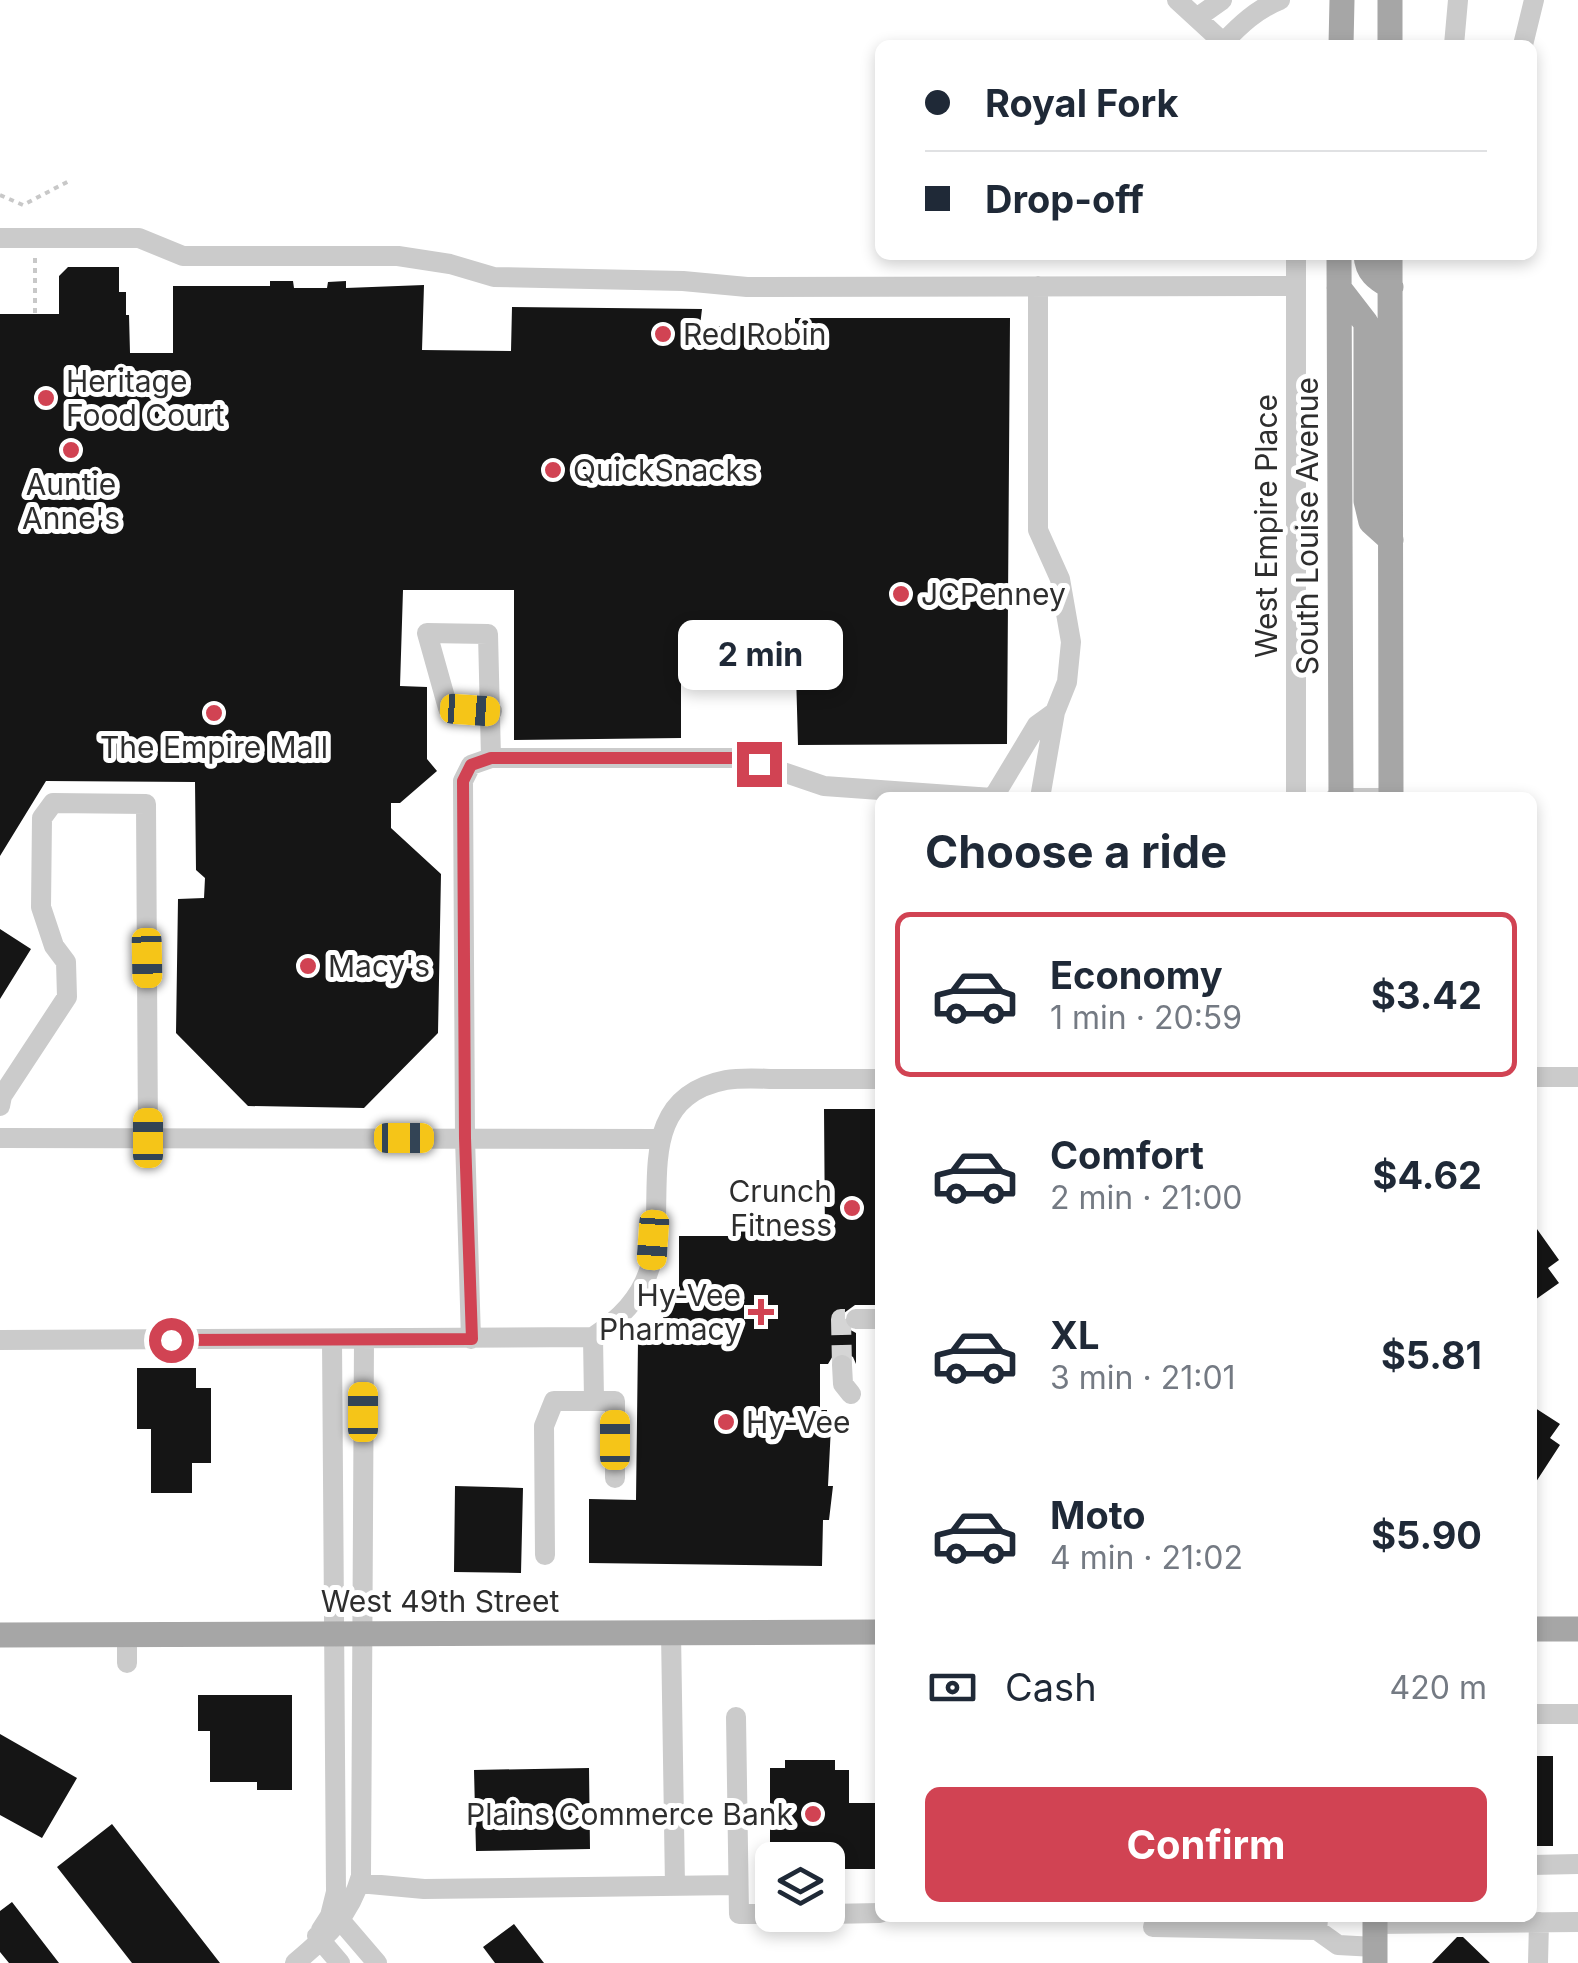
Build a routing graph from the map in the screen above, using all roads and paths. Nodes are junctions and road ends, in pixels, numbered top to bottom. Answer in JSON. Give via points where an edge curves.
{"nodes":[{"id":1,"x":1177,"y":0,"type":"edge"},
{"id":2,"x":1222,"y":0,"type":"edge"},
{"id":3,"x":1280,"y":0,"type":"edge"},
{"id":4,"x":1390,"y":0,"type":"edge"},
{"id":5,"x":1458,"y":0,"type":"edge"},
{"id":6,"x":1534,"y":0,"type":"edge"},
{"id":7,"x":1198,"y":17,"type":"junction"},
{"id":8,"x":1221,"y":40,"type":"edge"},
{"id":9,"x":1228,"y":40,"type":"edge"},
{"id":10,"x":1390,"y":40,"type":"edge"},
{"id":11,"x":1454,"y":40,"type":"edge"},
{"id":12,"x":1525,"y":40,"type":"edge"},
{"id":13,"x":70,"y":182,"type":"dead end"},
{"id":14,"x":0,"y":195,"type":"edge"},
{"id":15,"x":0,"y":238,"type":"edge"},
{"id":16,"x":35,"y":255,"type":"dead end"},
{"id":17,"x":1296,"y":260,"type":"edge"},
{"id":18,"x":1338,"y":260,"type":"edge"},
{"id":19,"x":1367,"y":260,"type":"edge"},
{"id":20,"x":1390,"y":260,"type":"edge"},
{"id":21,"x":1038,"y":286,"type":"junction"},
{"id":22,"x":1296,"y":286,"type":"junction"},
{"id":23,"x":1390,"y":287,"type":"junction"},
{"id":24,"x":1339,"y":288,"type":"junction"},
{"id":25,"x":35,"y":314,"type":"dead end"},
{"id":26,"x":1391,"y":540,"type":"junction"},
{"id":27,"x":492,"y":711,"type":"junction"},
{"id":28,"x":1055,"y":712,"type":"junction"},
{"id":29,"x":491,"y":758,"type":"junction"},
{"id":30,"x":908,"y":792,"type":"edge"},
{"id":31,"x":997,"y":792,"type":"edge"},
{"id":32,"x":1041,"y":792,"type":"edge"},
{"id":33,"x":1296,"y":792,"type":"edge"},
{"id":34,"x":1339,"y":792,"type":"edge"},
{"id":35,"x":1392,"y":792,"type":"edge"},
{"id":36,"x":1578,"y":1077,"type":"edge"},
{"id":37,"x":1537,"y":1078,"type":"edge"},
{"id":38,"x":875,"y":1079,"type":"edge"},
{"id":39,"x":0,"y":1106,"type":"edge"},
{"id":40,"x":0,"y":1138,"type":"edge"},
{"id":41,"x":148,"y":1138,"type":"junction"},
{"id":42,"x":465,"y":1138,"type":"junction"},
{"id":43,"x":661,"y":1139,"type":"junction"},
{"id":44,"x":856,"y":1319,"type":"dead end"},
{"id":45,"x":875,"y":1319,"type":"edge"},
{"id":46,"x":594,"y":1337,"type":"junction"},
{"id":47,"x":472,"y":1339,"type":"junction"},
{"id":48,"x":0,"y":1340,"type":"edge"},
{"id":49,"x":332,"y":1340,"type":"junction"},
{"id":50,"x":364,"y":1340,"type":"junction"},
{"id":51,"x":842,"y":1364,"type":"tunnel mouth"},
{"id":52,"x":851,"y":1394,"type":"dead end"},
{"id":53,"x":594,"y":1400,"type":"junction"},
{"id":54,"x":615,"y":1478,"type":"dead end"},
{"id":55,"x":545,"y":1555,"type":"dead end"},
{"id":56,"x":1537,"y":1629,"type":"edge"},
{"id":57,"x":1578,"y":1629,"type":"edge"},
{"id":58,"x":671,"y":1632,"type":"junction"},
{"id":59,"x":875,"y":1632,"type":"edge"},
{"id":60,"x":0,"y":1634,"type":"edge"},
{"id":61,"x":128,"y":1634,"type":"junction"},
{"id":62,"x":332,"y":1634,"type":"junction"},
{"id":63,"x":361,"y":1634,"type":"junction"},
{"id":64,"x":128,"y":1663,"type":"dead end"},
{"id":65,"x":1537,"y":1714,"type":"edge"},
{"id":66,"x":1578,"y":1714,"type":"edge"},
{"id":67,"x":736,"y":1717,"type":"dead end"},
{"id":68,"x":1578,"y":1864,"type":"edge"},
{"id":69,"x":1537,"y":1865,"type":"edge"},
{"id":70,"x":359,"y":1883,"type":"junction"},
{"id":71,"x":738,"y":1885,"type":"junction"},
{"id":72,"x":674,"y":1886,"type":"junction"},
{"id":73,"x":875,"y":1913,"type":"edge"},
{"id":74,"x":755,"y":1914,"type":"edge"},
{"id":75,"x":845,"y":1914,"type":"edge"},
{"id":76,"x":335,"y":1919,"type":"junction"},
{"id":77,"x":1538,"y":1922,"type":"junction"},
{"id":78,"x":1578,"y":1922,"type":"edge"},
{"id":79,"x":1317,"y":1924,"type":"edge"},
{"id":80,"x":1153,"y":1927,"type":"dead end"},
{"id":81,"x":1375,"y":1938,"type":"edge"},
{"id":82,"x":310,"y":1949,"type":"edge"},
{"id":83,"x":340,"y":1963,"type":"edge"},
{"id":84,"x":377,"y":1963,"type":"edge"},
{"id":85,"x":1538,"y":1963,"type":"edge"}],
"edges":[{"from":1,"to":7,"type":"street"},
{"from":2,"to":7,"type":"street"},
{"from":3,"to":9,"type":"street"},
{"from":4,"to":10,"type":"main road"},
{"from":5,"to":11,"type":"street"},
{"from":6,"to":12,"type":"street"},
{"from":7,"to":8,"type":"street"},
{"from":13,"to":14,"type":"path","via":[[22,204]]},
{"from":15,"to":21,"type":"street","via":[[139,238],[182,256],[398,256],[494,278],[747,287]]},
{"from":16,"to":25,"type":"path"},
{"from":17,"to":22,"type":"street","name":"West Empire Place"},
{"from":18,"to":24,"type":"main road","name":"South Louise Avenue"},
{"from":19,"to":23,"type":"main road","via":[[1376,280]]},
{"from":20,"to":23,"type":"main road"},
{"from":21,"to":22,"type":"street"},
{"from":21,"to":28,"type":"street","via":[[1038,530],[1060,579],[1072,642]]},
{"from":22,"to":33,"type":"street","name":"West Empire Place"},
{"from":23,"to":26,"type":"main road"},
{"from":24,"to":26,"type":"main road","via":[[1366,323],[1366,500],[1371,522]]},
{"from":24,"to":34,"type":"main road","name":"South Louise Avenue"},
{"from":26,"to":35,"type":"main road"},
{"from":27,"to":27,"type":"street","via":[[488,634],[427,633],[448,708]]},
{"from":27,"to":29,"type":"street"},
{"from":28,"to":31,"type":"street","via":[[1037,725]]},
{"from":28,"to":32,"type":"street"},
{"from":29,"to":30,"type":"street","via":[[742,758],[824,786]]},
{"from":29,"to":42,"type":"street","via":[[471,765],[463,781]]},
{"from":36,"to":37,"type":"street"},
{"from":38,"to":43,"type":"street","via":[[724,1080],[684,1098]]},
{"from":39,"to":41,"type":"street","via":[[67,997],[66,962],[41,907],[42,818],[53,803],[146,804]]},
{"from":40,"to":41,"type":"street"},
{"from":41,"to":42,"type":"street"},
{"from":42,"to":43,"type":"street"},
{"from":42,"to":47,"type":"street"},
{"from":43,"to":46,"type":"street","via":[[651,1266],[637,1300]]},
{"from":44,"to":45,"type":"street"},
{"from":46,"to":47,"type":"street"},
{"from":46,"to":53,"type":"street"},
{"from":47,"to":50,"type":"street"},
{"from":48,"to":49,"type":"street"},
{"from":49,"to":50,"type":"street"},
{"from":49,"to":62,"type":"street"},
{"from":50,"to":63,"type":"street"},
{"from":51,"to":52,"type":"street"},
{"from":53,"to":54,"type":"street","via":[[615,1401]]},
{"from":53,"to":55,"type":"street","via":[[554,1401],[544,1426]]},
{"from":56,"to":57,"type":"main road"},
{"from":58,"to":59,"type":"main road","name":"West 49th Street"},
{"from":58,"to":63,"type":"main road","name":"West 49th Street"},
{"from":58,"to":72,"type":"street"},
{"from":60,"to":61,"type":"main road","name":"West 49th Street"},
{"from":61,"to":62,"type":"main road","name":"West 49th Street"},
{"from":61,"to":64,"type":"street"},
{"from":62,"to":63,"type":"main road","name":"West 49th Street"},
{"from":62,"to":76,"type":"street"},
{"from":63,"to":70,"type":"street"},
{"from":65,"to":66,"type":"street"},
{"from":67,"to":71,"type":"street"},
{"from":68,"to":69,"type":"street"},
{"from":70,"to":72,"type":"street","via":[[424,1889]]},
{"from":70,"to":76,"type":"street"},
{"from":71,"to":72,"type":"street"},
{"from":71,"to":74,"type":"street","via":[[738,1914]]},
{"from":73,"to":75,"type":"street"},
{"from":76,"to":82,"type":"street"},
{"from":76,"to":84,"type":"street"},
{"from":77,"to":78,"type":"street"},
{"from":77,"to":81,"type":"street"},
{"from":77,"to":85,"type":"street"},
{"from":79,"to":80,"type":"street"},
{"from":79,"to":81,"type":"street","via":[[1338,1945]]},
{"from":82,"to":83,"type":"street"}]}
